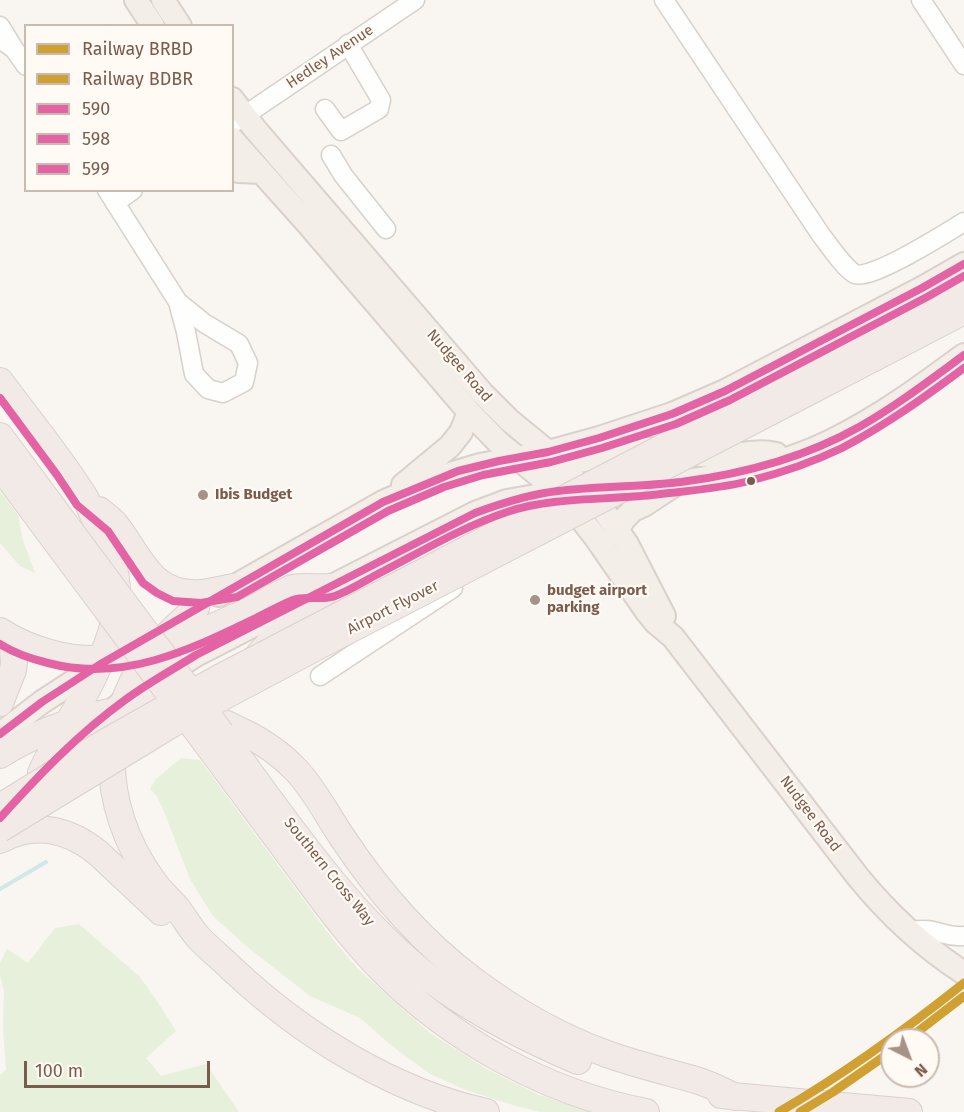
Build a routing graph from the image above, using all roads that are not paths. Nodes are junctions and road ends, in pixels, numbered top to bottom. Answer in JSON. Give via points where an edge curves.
{"nodes":[{"id":1,"x":136,"y":0,"type":"edge"},
{"id":2,"x":163,"y":0,"type":"edge"},
{"id":3,"x":415,"y":0,"type":"edge"},
{"id":4,"x":664,"y":0,"type":"edge"},
{"id":5,"x":921,"y":0,"type":"edge"},
{"id":6,"x":152,"y":24,"type":"edge"},
{"id":7,"x":179,"y":24,"type":"edge"},
{"id":8,"x":0,"y":26,"type":"edge"},
{"id":9,"x":7,"y":44,"type":"edge"},
{"id":10,"x":348,"y":44,"type":"junction"},
{"id":11,"x":24,"y":64,"type":"edge"},
{"id":12,"x":964,"y":65,"type":"edge"},
{"id":13,"x":325,"y":109,"type":"dead end"},
{"id":14,"x":237,"y":113,"type":"edge"},
{"id":15,"x":234,"y":141,"type":"edge"},
{"id":16,"x":331,"y":155,"type":"dead end"},
{"id":17,"x":234,"y":168,"type":"edge"},
{"id":18,"x":261,"y":172,"type":"junction"},
{"id":19,"x":127,"y":192,"type":"edge"},
{"id":20,"x":111,"y":197,"type":"edge"},
{"id":21,"x":964,"y":222,"type":"edge"},
{"id":22,"x":386,"y":229,"type":"dead end"},
{"id":23,"x":964,"y":264,"type":"edge"},
{"id":24,"x":964,"y":291,"type":"edge"},
{"id":25,"x":178,"y":302,"type":"junction"},
{"id":26,"x":964,"y":311,"type":"edge"},
{"id":27,"x":964,"y":355,"type":"edge"},
{"id":28,"x":0,"y":381,"type":"edge"},
{"id":29,"x":789,"y":392,"type":"junction"},
{"id":30,"x":469,"y":412,"type":"junction"},
{"id":31,"x":0,"y":436,"type":"edge"},
{"id":32,"x":517,"y":457,"type":"junction"},
{"id":33,"x":792,"y":457,"type":"junction"},
{"id":34,"x":553,"y":458,"type":"junction"},
{"id":35,"x":0,"y":466,"type":"edge"},
{"id":36,"x":680,"y":482,"type":"junction"},
{"id":37,"x":584,"y":489,"type":"junction"},
{"id":38,"x":557,"y":491,"type":"junction"},
{"id":39,"x":86,"y":498,"type":"junction"},
{"id":40,"x":383,"y":502,"type":"junction"},
{"id":41,"x":53,"y":522,"type":"junction"},
{"id":42,"x":618,"y":529,"type":"junction"},
{"id":43,"x":512,"y":549,"type":"dead end"},
{"id":44,"x":358,"y":572,"type":"junction"},
{"id":45,"x":232,"y":587,"type":"junction"},
{"id":46,"x":330,"y":587,"type":"junction"},
{"id":47,"x":196,"y":608,"type":"joint"},
{"id":48,"x":388,"y":631,"type":"junction"},
{"id":49,"x":6,"y":635,"type":"edge"},
{"id":50,"x":673,"y":636,"type":"junction"},
{"id":51,"x":148,"y":645,"type":"junction"},
{"id":52,"x":103,"y":661,"type":"junction"},
{"id":53,"x":320,"y":676,"type":"dead end"},
{"id":54,"x":0,"y":703,"type":"edge"},
{"id":55,"x":119,"y":708,"type":"junction"},
{"id":56,"x":68,"y":723,"type":"junction"},
{"id":57,"x":233,"y":727,"type":"junction"},
{"id":58,"x":0,"y":734,"type":"edge"},
{"id":59,"x":0,"y":755,"type":"edge"},
{"id":60,"x":41,"y":773,"type":"junction"},
{"id":61,"x":255,"y":794,"type":"junction"},
{"id":62,"x":0,"y":807,"type":"edge"},
{"id":63,"x":0,"y":819,"type":"edge"},
{"id":64,"x":0,"y":829,"type":"edge"},
{"id":65,"x":0,"y":840,"type":"edge"},
{"id":66,"x":907,"y":930,"type":"junction"},
{"id":67,"x":964,"y":936,"type":"edge"},
{"id":68,"x":198,"y":937,"type":"junction"},
{"id":69,"x":964,"y":974,"type":"edge"},
{"id":70,"x":736,"y":1097,"type":"junction"},
{"id":71,"x":486,"y":1112,"type":"edge"},
{"id":72,"x":646,"y":1112,"type":"edge"},
{"id":73,"x":909,"y":1112,"type":"edge"}],
"edges":[{"from":1,"to":6,"type":"main road"},
{"from":2,"to":7,"type":"main road"},
{"from":3,"to":10,"type":"street","name":"Hedley Avenue"},
{"from":4,"to":21,"type":"street","via":[[821,235],[856,274],[870,273],[896,261]]},
{"from":5,"to":12,"type":"street"},
{"from":8,"to":9,"type":"street"},
{"from":9,"to":11,"type":"street"},
{"from":10,"to":13,"type":"street","via":[[381,100],[379,109],[342,131]]},
{"from":10,"to":14,"type":"street","name":"Hedley Avenue"},
{"from":14,"to":34,"type":"main road","name":"Nudgee Road","via":[[255,129],[482,393]]},
{"from":15,"to":18,"type":"main road","name":"Nudgee Road"},
{"from":16,"to":22,"type":"street"},
{"from":17,"to":18,"type":"main road"},
{"from":18,"to":30,"type":"main road","name":"Nudgee Road"},
{"from":19,"to":20,"type":"street"},
{"from":20,"to":25,"type":"street"},
{"from":23,"to":34,"type":"main road","via":[[725,391]]},
{"from":24,"to":29,"type":"highway"},
{"from":25,"to":25,"type":"street","via":[[239,344],[248,363],[244,382],[224,393],[208,389],[194,374]]},
{"from":26,"to":29,"type":"highway"},
{"from":27,"to":33,"type":"main road","via":[[882,413],[836,439]]},
{"from":28,"to":39,"type":"highway"},
{"from":29,"to":62,"type":"highway","name":"Airport Flyover","bridge":true,"via":[[219,678]]},
{"from":29,"to":64,"type":"highway","name":"Airport Flyover","bridge":true,"via":[[172,724]]},
{"from":30,"to":32,"type":"main road","name":"Nudgee Road"},
{"from":30,"to":40,"type":"main road","via":[[450,446]]},
{"from":31,"to":41,"type":"highway","name":"Southern Cross Way"},
{"from":32,"to":34,"type":"main road"},
{"from":32,"to":38,"type":"main road","name":"Nudgee Road"},
{"from":32,"to":40,"type":"main road","via":[[458,471]]},
{"from":33,"to":34,"type":"main road","via":[[766,452],[711,456],[641,449],[576,462]]},
{"from":33,"to":36,"type":"main road","via":[[745,471]]},
{"from":34,"to":37,"type":"main road","name":"Nudgee Road"},
{"from":35,"to":41,"type":"highway","name":"Southern Cross Way"},
{"from":36,"to":37,"type":"main road"},
{"from":36,"to":42,"type":"main road","via":[[633,510]]},
{"from":37,"to":38,"type":"main road"},
{"from":37,"to":42,"type":"main road","name":"Nudgee Road"},
{"from":38,"to":44,"type":"main road","via":[[507,501],[475,513]]},
{"from":38,"to":50,"type":"main road","name":"Nudgee Road","via":[[596,538],[651,617]]},
{"from":39,"to":45,"type":"highway","via":[[116,524],[142,565],[162,585],[192,593]]},
{"from":39,"to":52,"type":"highway","via":[[117,577],[116,612]]},
{"from":40,"to":45,"type":"main road"},
{"from":41,"to":61,"type":"highway","name":"Southern Cross Way","bridge":true},
{"from":42,"to":50,"type":"main road","name":"Nudgee Road"},
{"from":43,"to":48,"type":"street"},
{"from":44,"to":46,"type":"main road"},
{"from":44,"to":48,"type":"street"},
{"from":45,"to":47,"type":"main road"},
{"from":46,"to":51,"type":"highway","via":[[294,588],[177,642]]},
{"from":46,"to":55,"type":"main road","via":[[205,651]]},
{"from":46,"to":57,"type":"highway","via":[[272,639],[250,666],[232,703]]},
{"from":47,"to":51,"type":"highway","via":[[164,638]]},
{"from":48,"to":53,"type":"street"},
{"from":49,"to":52,"type":"highway","via":[[42,651]]},
{"from":49,"to":54,"type":"highway","via":[[14,662]]},
{"from":50,"to":66,"type":"main road","name":"Nudgee Road","via":[[864,884]]},
{"from":51,"to":52,"type":"highway","via":[[130,656]]},
{"from":51,"to":55,"type":"highway"},
{"from":52,"to":56,"type":"highway"},
{"from":52,"to":58,"type":"main road"},
{"from":55,"to":56,"type":"highway"},
{"from":55,"to":57,"type":"highway","via":[[173,710]]},
{"from":55,"to":60,"type":"main road"},
{"from":55,"to":68,"type":"highway","via":[[112,761],[116,802],[123,825],[143,867]]},
{"from":56,"to":59,"type":"highway"},
{"from":56,"to":60,"type":"highway"},
{"from":57,"to":70,"type":"highway","via":[[267,745],[294,768],[373,880],[415,927],[472,979],[573,1040],[643,1066],[701,1081]]},
{"from":60,"to":63,"type":"main road"},
{"from":61,"to":70,"type":"highway","name":"Southern Cross Way","via":[[383,937],[472,1008],[600,1070],[685,1091]]},
{"from":61,"to":72,"type":"highway","name":"Southern Cross Way","via":[[345,928],[410,996],[479,1047],[518,1068],[554,1085]]},
{"from":65,"to":68,"type":"highway","via":[[28,830],[69,835],[98,853],[168,919]]},
{"from":66,"to":67,"type":"street"},
{"from":66,"to":69,"type":"main road","name":"Nudgee Road"},
{"from":68,"to":71,"type":"highway","via":[[255,990],[343,1053],[419,1090]]},
{"from":70,"to":73,"type":"highway","name":"Southern Cross Way"}]}
